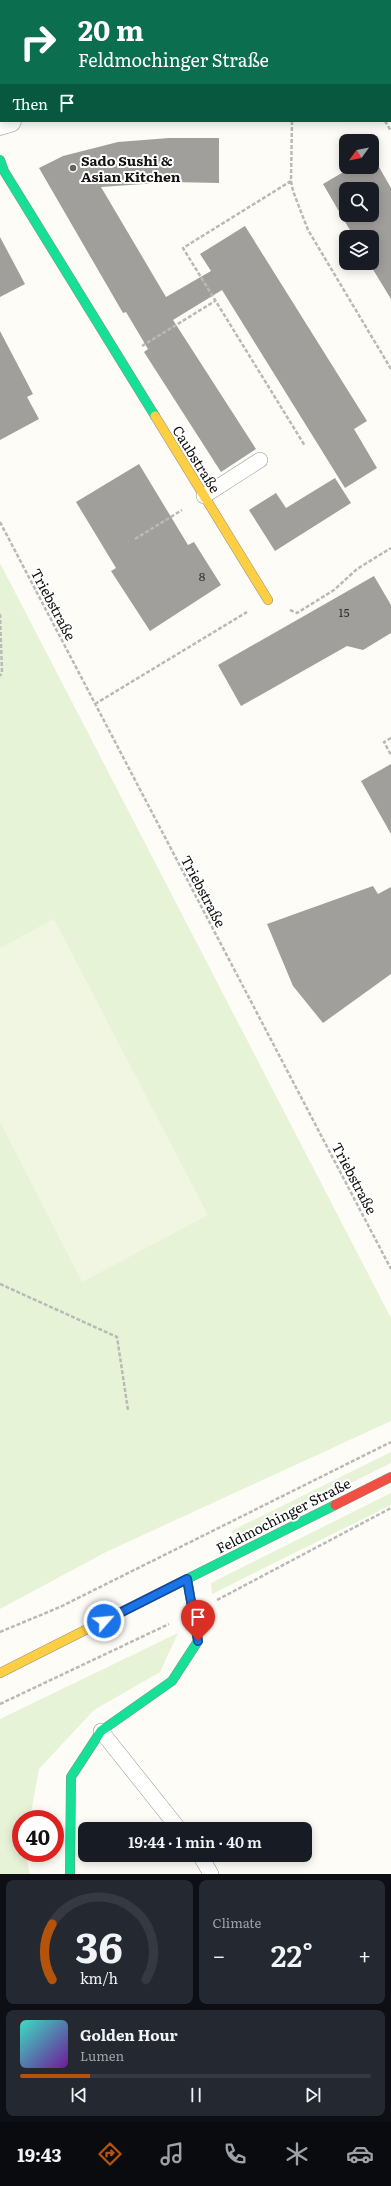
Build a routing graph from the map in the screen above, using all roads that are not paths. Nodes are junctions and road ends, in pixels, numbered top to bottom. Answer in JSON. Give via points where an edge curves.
{"nodes":[{"id":1,"x":0,"y":160,"type":"edge"},
{"id":2,"x":260,"y":460,"type":"dead end"},
{"id":3,"x":204,"y":496,"type":"junction"},
{"id":4,"x":268,"y":600,"type":"road end"},
{"id":5,"x":391,"y":1477,"type":"edge"},
{"id":6,"x":187,"y":1579,"type":"junction"},
{"id":7,"x":0,"y":1673,"type":"edge"},
{"id":8,"x":102,"y":1731,"type":"junction"},
{"id":9,"x":174,"y":1822,"type":"edge"},
{"id":10,"x":204,"y":1862,"type":"edge"},
{"id":11,"x":70,"y":1874,"type":"edge"},
{"id":12,"x":212,"y":1874,"type":"edge"}],
"edges":[{"from":1,"to":3,"type":"street","name":"Caubstraße","via":[[4,171]]},
{"from":2,"to":3,"type":"lane"},
{"from":3,"to":4,"type":"street","name":"Caubstraße"},
{"from":5,"to":6,"type":"street","name":"Feldmochinger Straße"},
{"from":6,"to":7,"type":"street","name":"Feldmochinger Straße"},
{"from":6,"to":8,"type":"street","via":[[198,1641],[172,1682]]},
{"from":8,"to":9,"type":"lane"},
{"from":8,"to":11,"type":"street","via":[[71,1777]]},
{"from":10,"to":12,"type":"lane"}]}
